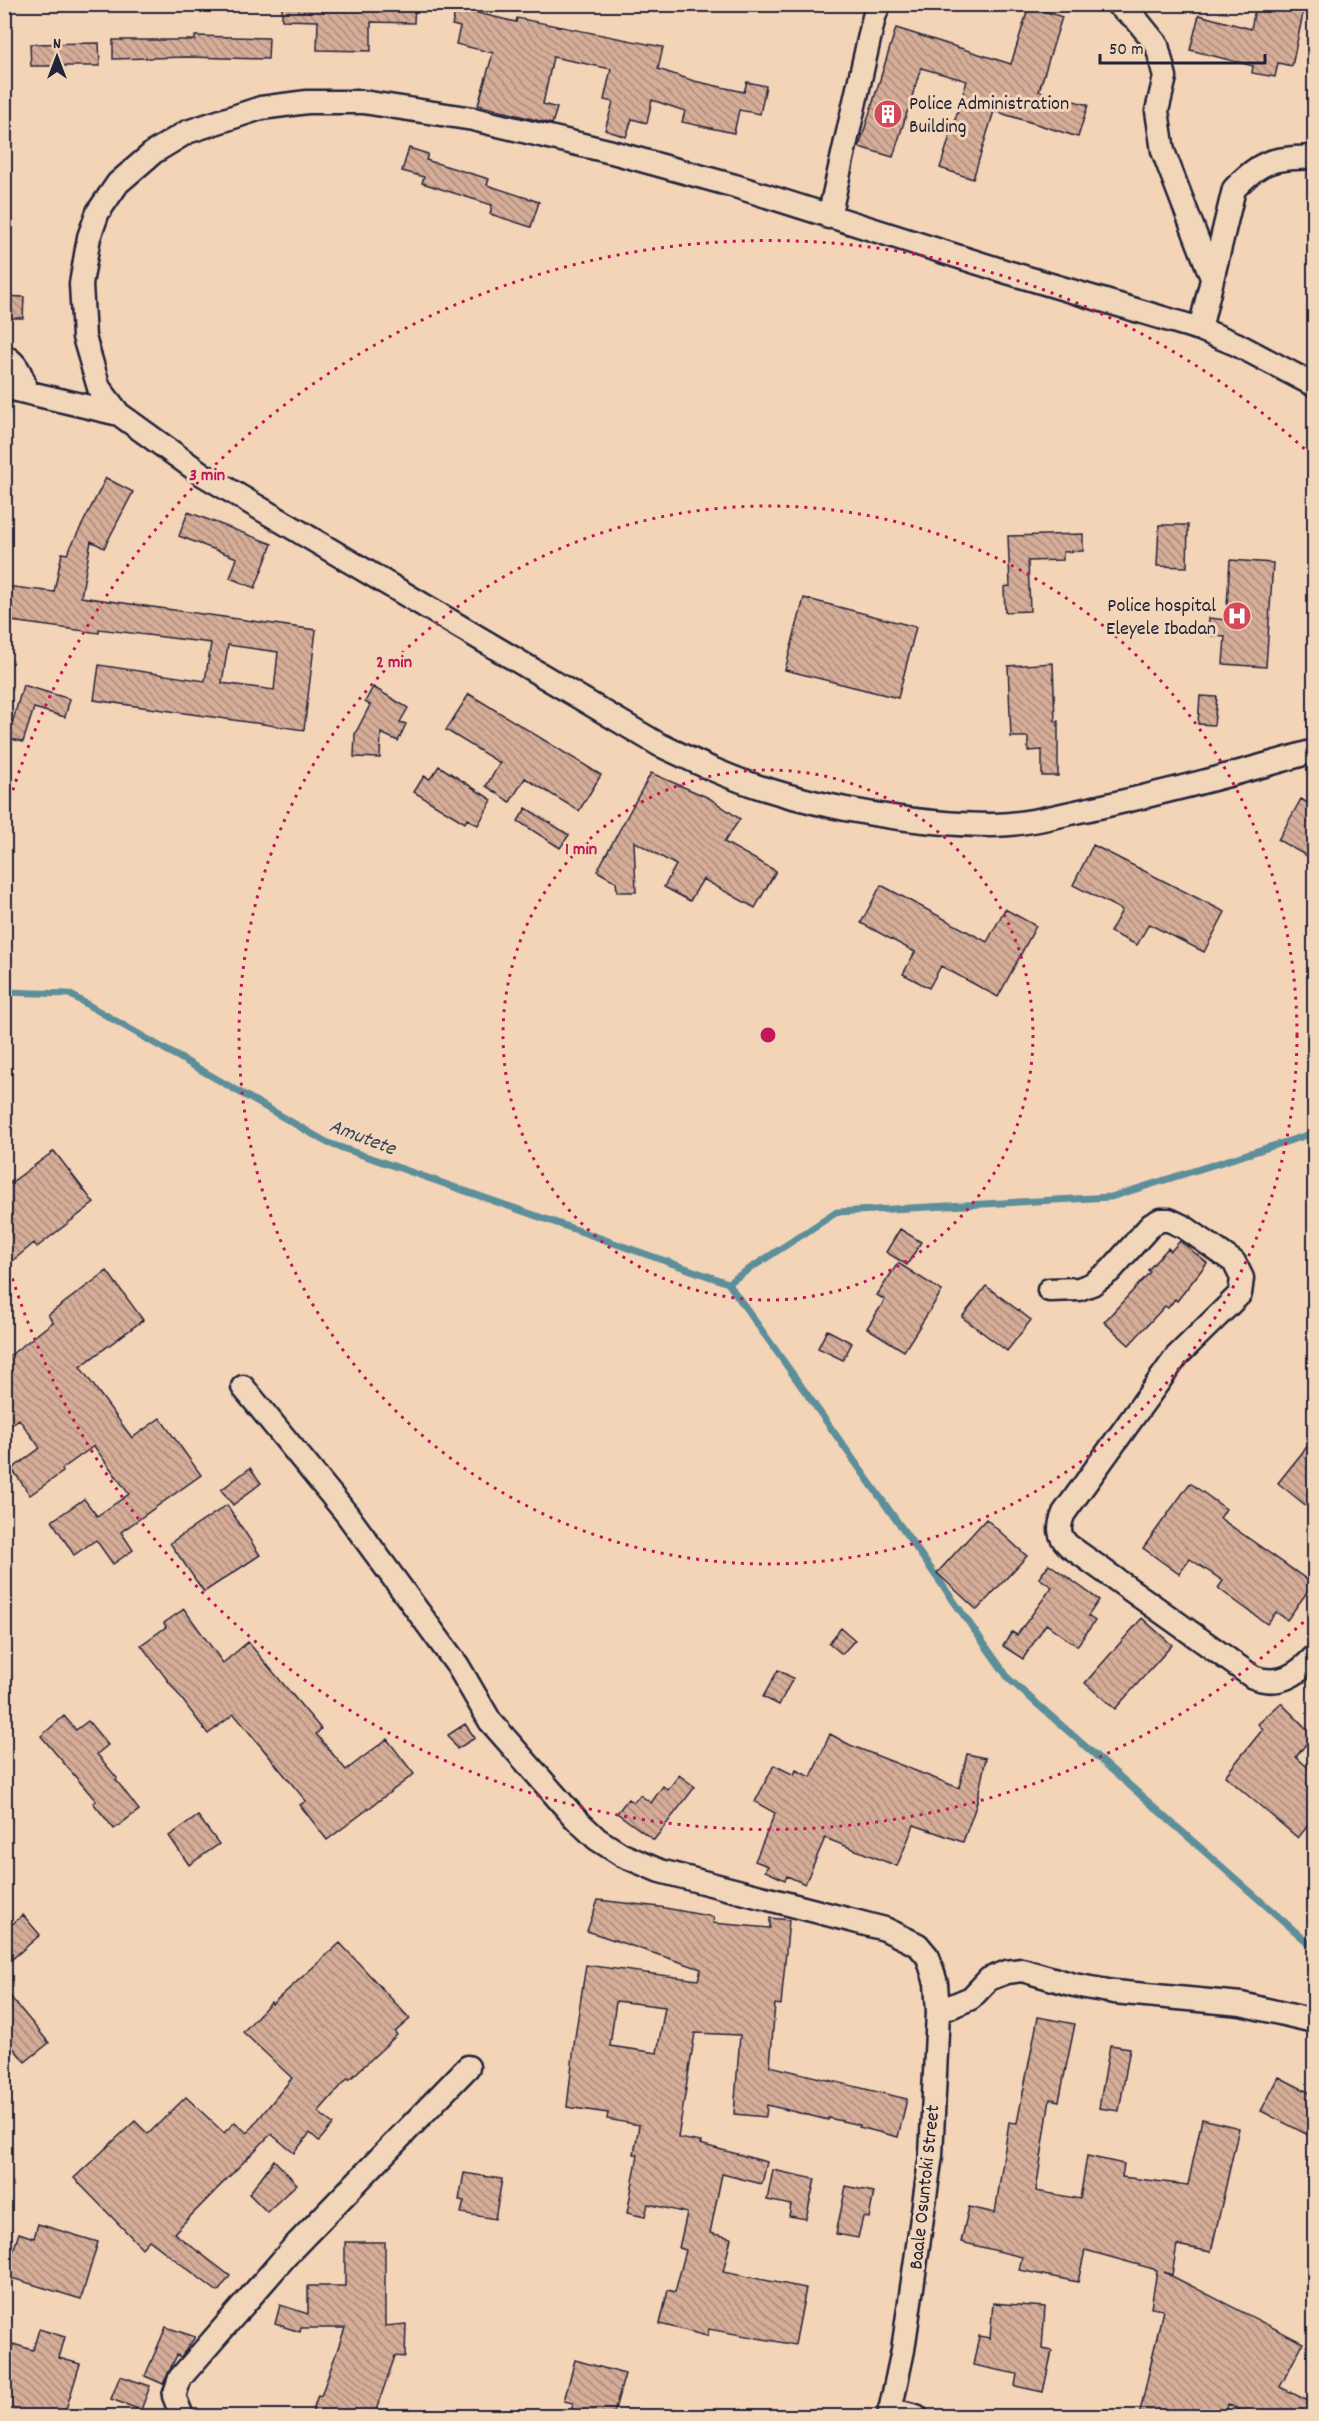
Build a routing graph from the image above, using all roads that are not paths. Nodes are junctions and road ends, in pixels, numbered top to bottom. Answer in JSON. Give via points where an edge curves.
{"nodes":[{"id":1,"x":879,"y":4,"type":"edge"},
{"id":2,"x":1117,"y":4,"type":"edge"},
{"id":3,"x":1314,"y":158,"type":"edge"},
{"id":4,"x":830,"y":217,"type":"junction"},
{"id":5,"x":1212,"y":278,"type":"junction"},
{"id":6,"x":1200,"y":329,"type":"junction"},
{"id":7,"x":4,"y":356,"type":"edge"},
{"id":8,"x":1314,"y":385,"type":"edge"},
{"id":9,"x":4,"y":387,"type":"edge"},
{"id":10,"x":27,"y":392,"type":"junction"},
{"id":11,"x":119,"y":414,"type":"junction"},
{"id":12,"x":1314,"y":751,"type":"edge"},
{"id":13,"x":1049,"y":1290,"type":"dead end"},
{"id":14,"x":243,"y":1387,"type":"dead end"},
{"id":15,"x":1314,"y":1657,"type":"edge"},
{"id":16,"x":938,"y":2012,"type":"junction"},
{"id":17,"x":1314,"y":2021,"type":"edge"},
{"id":18,"x":468,"y":2067,"type":"dead end"},
{"id":19,"x":890,"y":2413,"type":"edge"},
{"id":20,"x":182,"y":2416,"type":"edge"},
{"id":21,"x":916,"y":2416,"type":"edge"}],
"edges":[{"from":1,"to":4,"type":"street"},
{"from":2,"to":5,"type":"street","via":[[1136,19],[1157,45],[1165,77],[1157,111],[1163,151]]},
{"from":3,"to":5,"type":"street","via":[[1275,159],[1249,173],[1234,189]]},
{"from":4,"to":6,"type":"street"},
{"from":4,"to":11,"type":"street","via":[[612,152],[473,119],[363,102],[307,102],[261,108],[187,132],[154,152],[118,183],[98,212],[89,237],[81,284],[84,337],[99,388]]},
{"from":5,"to":6,"type":"street"},
{"from":6,"to":8,"type":"street"},
{"from":7,"to":10,"type":"street","via":[[21,372]]},
{"from":9,"to":10,"type":"street"},
{"from":10,"to":11,"type":"street"},
{"from":11,"to":12,"type":"street","via":[[202,474],[657,744],[762,788],[875,814],[992,825],[1151,795]]},
{"from":13,"to":15,"type":"street","via":[[1079,1289],[1092,1284],[1160,1220],[1184,1227],[1234,1262],[1242,1278],[1240,1294],[1177,1356],[1064,1513],[1059,1531],[1069,1546],[1253,1677],[1284,1680],[1299,1673]]},
{"from":14,"to":16,"type":"street","name":"Baale Osuntoki Street","via":[[346,1513],[458,1666],[490,1721],[597,1839],[660,1871],[885,1929],[918,1945],[928,1957],[936,1983]]},
{"from":16,"to":17,"type":"street","via":[[971,1998],[989,1979],[1022,1970],[1084,1987],[1241,2004]]},
{"from":16,"to":19,"type":"street","name":"Baale Osuntoki Street","via":[[931,2155]]},
{"from":18,"to":20,"type":"street","via":[[292,2249],[180,2378],[174,2396]]},
{"from":19,"to":21,"type":"street"}]}
